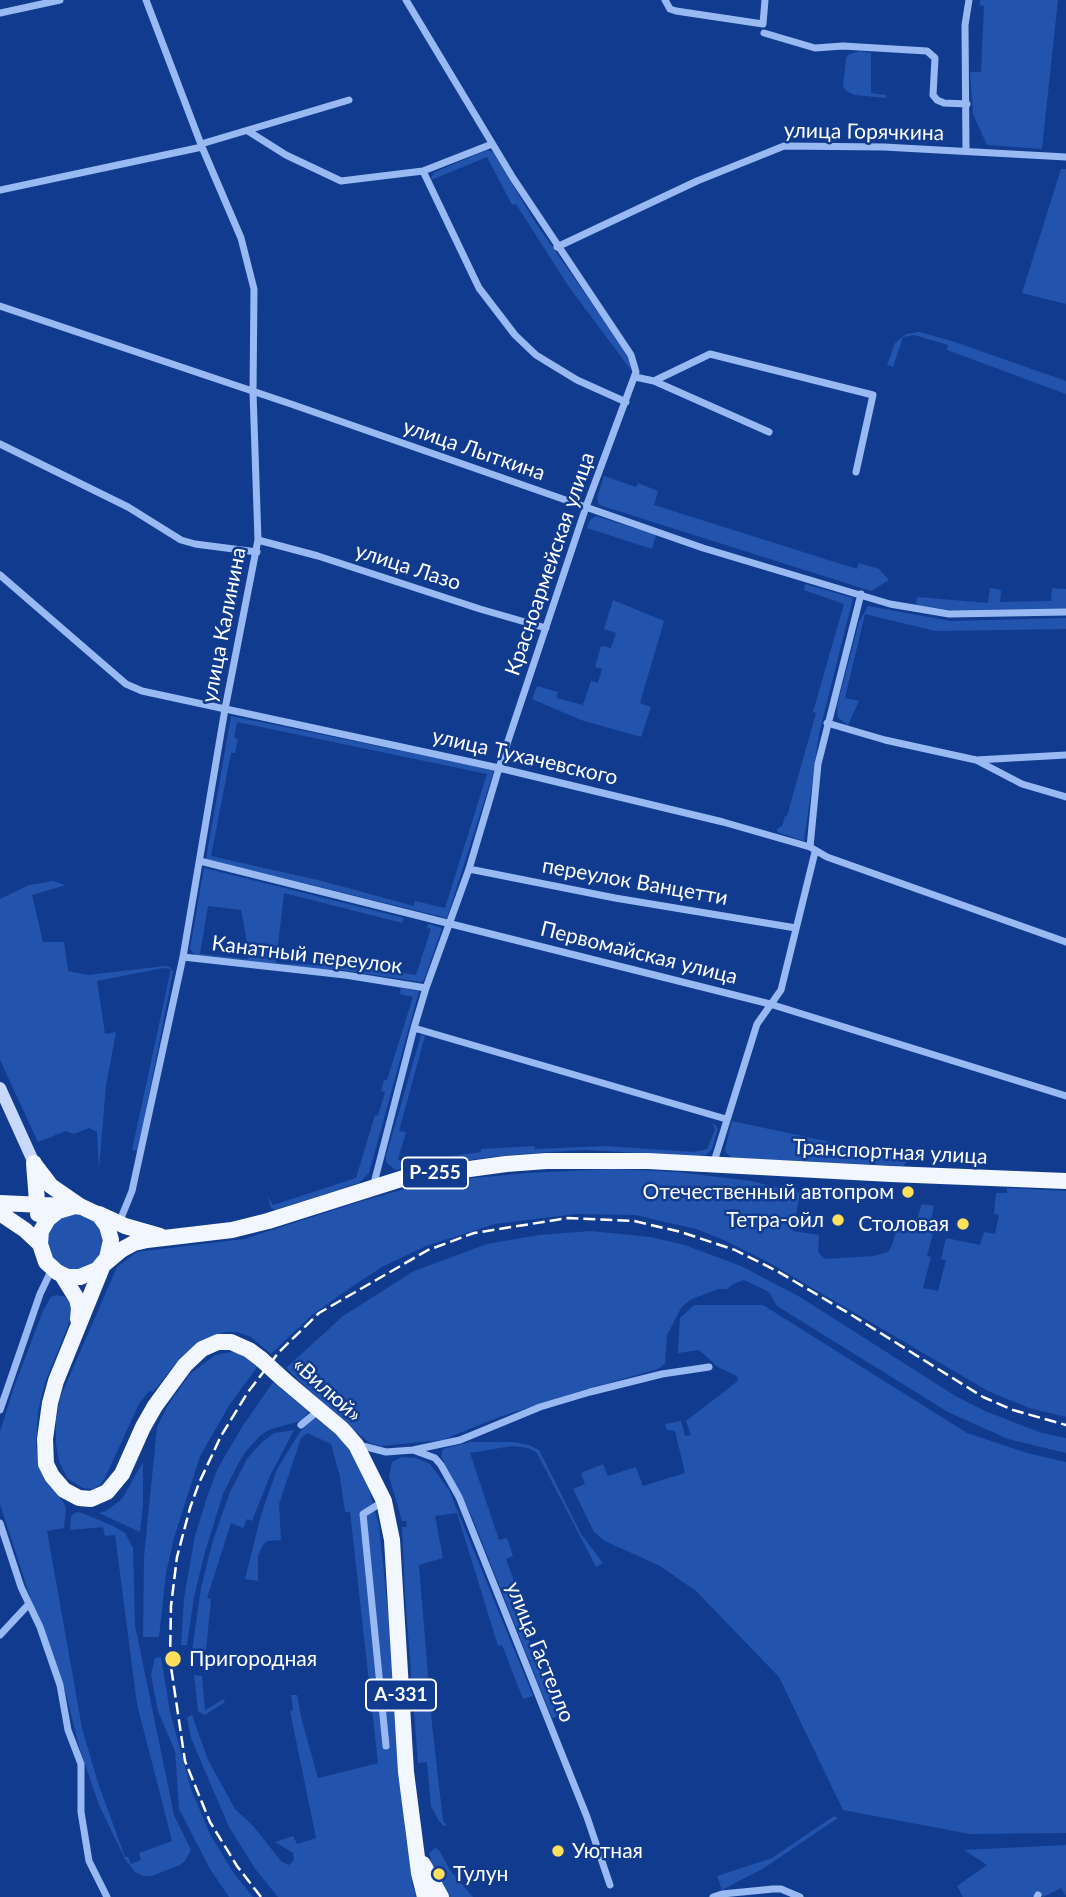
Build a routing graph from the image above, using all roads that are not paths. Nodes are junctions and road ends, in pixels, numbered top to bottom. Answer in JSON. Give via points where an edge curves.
{"nodes":[{"id":1,"x":60,"y":0,"type":"edge"},
{"id":2,"x":146,"y":0,"type":"edge"},
{"id":3,"x":406,"y":0,"type":"edge"},
{"id":4,"x":665,"y":0,"type":"edge"},
{"id":5,"x":765,"y":0,"type":"edge"},
{"id":6,"x":969,"y":0,"type":"edge"},
{"id":7,"x":0,"y":13,"type":"edge"},
{"id":8,"x":764,"y":33,"type":"dead end"},
{"id":9,"x":349,"y":100,"type":"dead end"},
{"id":10,"x":967,"y":104,"type":"junction"},
{"id":11,"x":248,"y":131,"type":"junction"},
{"id":12,"x":492,"y":144,"type":"junction"},
{"id":13,"x":201,"y":145,"type":"junction"},
{"id":14,"x":966,"y":151,"type":"junction"},
{"id":15,"x":1066,"y":157,"type":"edge"},
{"id":16,"x":422,"y":171,"type":"junction"},
{"id":17,"x":0,"y":190,"type":"edge"},
{"id":18,"x":557,"y":247,"type":"junction"},
{"id":19,"x":0,"y":306,"type":"edge"},
{"id":20,"x":635,"y":377,"type":"junction"},
{"id":21,"x":654,"y":381,"type":"junction"},
{"id":22,"x":253,"y":392,"type":"junction"},
{"id":23,"x":626,"y":402,"type":"junction"},
{"id":24,"x":769,"y":432,"type":"dead end"},
{"id":25,"x":0,"y":444,"type":"edge"},
{"id":26,"x":856,"y":472,"type":"dead end"},
{"id":27,"x":586,"y":507,"type":"junction"},
{"id":28,"x":258,"y":540,"type":"junction"},
{"id":29,"x":257,"y":552,"type":"junction"},
{"id":30,"x":0,"y":575,"type":"edge"},
{"id":31,"x":861,"y":594,"type":"junction"},
{"id":32,"x":1066,"y":612,"type":"edge"},
{"id":33,"x":546,"y":628,"type":"junction"},
{"id":34,"x":225,"y":709,"type":"junction"},
{"id":35,"x":827,"y":723,"type":"junction"},
{"id":36,"x":1066,"y":755,"type":"edge"},
{"id":37,"x":976,"y":760,"type":"junction"},
{"id":38,"x":499,"y":768,"type":"junction"},
{"id":39,"x":1066,"y":797,"type":"edge"},
{"id":40,"x":813,"y":849,"type":"junction"},
{"id":41,"x":200,"y":862,"type":"junction"},
{"id":42,"x":469,"y":869,"type":"junction"},
{"id":43,"x":449,"y":924,"type":"junction"},
{"id":44,"x":796,"y":928,"type":"junction"},
{"id":45,"x":1066,"y":942,"type":"edge"},
{"id":46,"x":183,"y":957,"type":"junction"},
{"id":47,"x":426,"y":988,"type":"junction"},
{"id":48,"x":770,"y":1004,"type":"junction"},
{"id":49,"x":414,"y":1028,"type":"junction"},
{"id":50,"x":0,"y":1088,"type":"edge"},
{"id":51,"x":1066,"y":1096,"type":"edge"},
{"id":52,"x":726,"y":1119,"type":"junction"},
{"id":53,"x":34,"y":1163,"type":"junction"},
{"id":54,"x":713,"y":1165,"type":"junction"},
{"id":55,"x":1066,"y":1181,"type":"edge"},
{"id":56,"x":372,"y":1188,"type":"junction"},
{"id":57,"x":0,"y":1203,"type":"edge"},
{"id":58,"x":37,"y":1206,"type":"junction"},
{"id":59,"x":88,"y":1209,"type":"junction"},
{"id":60,"x":0,"y":1213,"type":"edge"},
{"id":61,"x":119,"y":1224,"type":"junction"},
{"id":62,"x":166,"y":1238,"type":"junction"},
{"id":63,"x":40,"y":1240,"type":"junction"},
{"id":64,"x":111,"y":1247,"type":"junction"},
{"id":65,"x":103,"y":1265,"type":"junction"},
{"id":66,"x":57,"y":1272,"type":"junction"},
{"id":67,"x":76,"y":1336,"type":"junction"},
{"id":68,"x":709,"y":1367,"type":"dead end"},
{"id":69,"x":0,"y":1409,"type":"edge"},
{"id":70,"x":319,"y":1410,"type":"junction"},
{"id":71,"x":301,"y":1425,"type":"dead end"},
{"id":72,"x":356,"y":1445,"type":"junction"},
{"id":73,"x":413,"y":1450,"type":"junction"},
{"id":74,"x":384,"y":1501,"type":"junction"},
{"id":75,"x":0,"y":1523,"type":"edge"},
{"id":76,"x":28,"y":1605,"type":"junction"},
{"id":77,"x":0,"y":1635,"type":"edge"},
{"id":78,"x":386,"y":1746,"type":"dead end"},
{"id":79,"x":417,"y":1849,"type":"junction"},
{"id":80,"x":610,"y":1885,"type":"dead end"},
{"id":81,"x":107,"y":1897,"type":"edge"},
{"id":82,"x":425,"y":1897,"type":"edge"},
{"id":83,"x":441,"y":1897,"type":"edge"},
{"id":84,"x":713,"y":1897,"type":"edge"},
{"id":85,"x":800,"y":1897,"type":"edge"}],
"edges":[{"from":1,"to":7,"type":"street"},
{"from":2,"to":13,"type":"street","name":"улица Калинина"},
{"from":3,"to":12,"type":"street"},
{"from":4,"to":5,"type":"street","via":[[676,11],[763,24]]},
{"from":6,"to":10,"type":"street","via":[[965,25]]},
{"from":8,"to":10,"type":"street","via":[[815,48],[928,51],[935,58],[933,95],[937,100]]},
{"from":9,"to":11,"type":"street"},
{"from":10,"to":14,"type":"street"},
{"from":11,"to":13,"type":"street"},
{"from":11,"to":16,"type":"street","via":[[341,181]]},
{"from":12,"to":16,"type":"street"},
{"from":12,"to":18,"type":"street"},
{"from":13,"to":17,"type":"street"},
{"from":13,"to":22,"type":"street","name":"улица Калинина","via":[[241,238],[254,289]]},
{"from":14,"to":15,"type":"street","name":"улица Горячкина"},
{"from":14,"to":18,"type":"street","name":"улица Горячкина","via":[[777,148]]},
{"from":16,"to":23,"type":"street","via":[[480,288],[515,335],[536,355],[577,380]]},
{"from":18,"to":20,"type":"street","via":[[631,355]]},
{"from":19,"to":22,"type":"street","name":"улица Лыткина"},
{"from":20,"to":21,"type":"street"},
{"from":20,"to":23,"type":"street","name":"Красноармейская улица"},
{"from":21,"to":24,"type":"street"},
{"from":21,"to":26,"type":"street","via":[[710,354],[873,395]]},
{"from":22,"to":27,"type":"street","name":"улица Лыткина"},
{"from":22,"to":28,"type":"street","name":"улица Калинина"},
{"from":23,"to":27,"type":"street","name":"Красноармейская улица"},
{"from":25,"to":29,"type":"street","via":[[128,507],[181,540]]},
{"from":27,"to":31,"type":"street","name":"улица Лыткина"},
{"from":27,"to":33,"type":"street","name":"Красноармейская улица"},
{"from":28,"to":29,"type":"street","name":"улица Калинина"},
{"from":28,"to":33,"type":"street","name":"улица Лазо"},
{"from":29,"to":34,"type":"street","name":"улица Калинина"},
{"from":30,"to":34,"type":"street","name":"улица Тухачевского","via":[[126,684]]},
{"from":31,"to":32,"type":"street","name":"улица Лыткина","via":[[949,614]]},
{"from":31,"to":35,"type":"street"},
{"from":33,"to":38,"type":"street","name":"Красноармейская улица"},
{"from":34,"to":38,"type":"street","name":"улица Тухачевского"},
{"from":34,"to":41,"type":"street","name":"улица Калинина"},
{"from":35,"to":37,"type":"street"},
{"from":35,"to":40,"type":"street","via":[[815,783]]},
{"from":36,"to":37,"type":"street"},
{"from":37,"to":39,"type":"street","via":[[1022,784]]},
{"from":38,"to":40,"type":"street","name":"улица Тухачевского","via":[[723,822]]},
{"from":38,"to":42,"type":"street","name":"Красноармейская улица"},
{"from":40,"to":44,"type":"street"},
{"from":40,"to":45,"type":"street","name":"улица Тухачевского"},
{"from":41,"to":43,"type":"street","name":"Первомайская улица"},
{"from":41,"to":46,"type":"street","name":"улица Калинина"},
{"from":42,"to":43,"type":"street","name":"Красноармейская улица"},
{"from":42,"to":44,"type":"street","name":"переулок Ванцетти"},
{"from":43,"to":47,"type":"street","name":"Красноармейская улица"},
{"from":43,"to":48,"type":"street","name":"Первомайская улица"},
{"from":44,"to":48,"type":"street","via":[[781,990]]},
{"from":46,"to":47,"type":"street","name":"Канатный переулок"},
{"from":46,"to":61,"type":"street","name":"улица Калинина","via":[[132,1191]]},
{"from":47,"to":49,"type":"street","name":"Красноармейская улица"},
{"from":48,"to":51,"type":"street","name":"Первомайская улица"},
{"from":48,"to":52,"type":"street","via":[[757,1024]]},
{"from":49,"to":52,"type":"street"},
{"from":49,"to":56,"type":"street","name":"Красноармейская улица"},
{"from":50,"to":53,"type":"main road"},
{"from":52,"to":54,"type":"street"},
{"from":53,"to":58,"type":"highway"},
{"from":53,"to":59,"type":"highway","via":[[60,1194]]},
{"from":54,"to":55,"type":"highway","name":"Транспортная улица","number":"Р-255"},
{"from":54,"to":56,"type":"highway","number":"Р-255","via":[[546,1161],[432,1174]]},
{"from":56,"to":62,"type":"highway","number":"Р-255","via":[[232,1230]]},
{"from":57,"to":58,"type":"highway","number":"Р-255"},
{"from":58,"to":59,"type":"highway","number":"Р-255"},
{"from":58,"to":63,"type":"highway"},
{"from":59,"to":61,"type":"highway","number":"Р-255"},
{"from":59,"to":63,"type":"highway","via":[[69,1207],[52,1214]]},
{"from":59,"to":64,"type":"highway","via":[[107,1226]]},
{"from":60,"to":63,"type":"highway"},
{"from":61,"to":62,"type":"highway","number":"Р-255"},
{"from":61,"to":64,"type":"street","name":"улица Калинина"},
{"from":62,"to":65,"type":"highway","number":"Р-255","via":[[134,1243]]},
{"from":63,"to":66,"type":"highway","via":[[43,1256]]},
{"from":64,"to":65,"type":"highway"},
{"from":65,"to":66,"type":"highway","number":"Р-255","via":[[76,1278]]},
{"from":65,"to":67,"type":"highway","number":"А-331"},
{"from":66,"to":67,"type":"highway","number":"А-331","via":[[72,1289],[79,1308]]},
{"from":66,"to":69,"type":"street","via":[[40,1294]]},
{"from":67,"to":70,"type":"highway","name":"«Вилюй»","number":"А-331","bridge":true,"via":[[52,1391],[45,1449],[46,1464],[55,1481],[68,1493],[85,1499],[112,1488],[155,1406],[185,1366],[202,1349],[218,1342],[231,1342],[261,1359]]},
{"from":68,"to":73,"type":"street","via":[[590,1392],[460,1440]]},
{"from":70,"to":71,"type":"street"},
{"from":70,"to":72,"type":"highway","name":"«Вилюй»","number":"А-331"},
{"from":72,"to":73,"type":"street","via":[[386,1452]]},
{"from":72,"to":74,"type":"highway","name":"«Вилюй»","number":"А-331"},
{"from":73,"to":80,"type":"street","name":"улица Гастелло","via":[[442,1465],[459,1497]]},
{"from":74,"to":78,"type":"street","via":[[363,1514]]},
{"from":74,"to":79,"type":"highway","name":"«Вилюй»","number":"А-331","via":[[392,1540],[406,1772]]},
{"from":75,"to":76,"type":"street"},
{"from":76,"to":77,"type":"street"},
{"from":76,"to":81,"type":"street","via":[[52,1659],[81,1764],[81,1812],[89,1861]]},
{"from":79,"to":82,"type":"highway","name":"«Вилюй»","number":"А-331"},
{"from":79,"to":83,"type":"highway"},
{"from":84,"to":85,"type":"street","via":[[781,1889]]}]}
